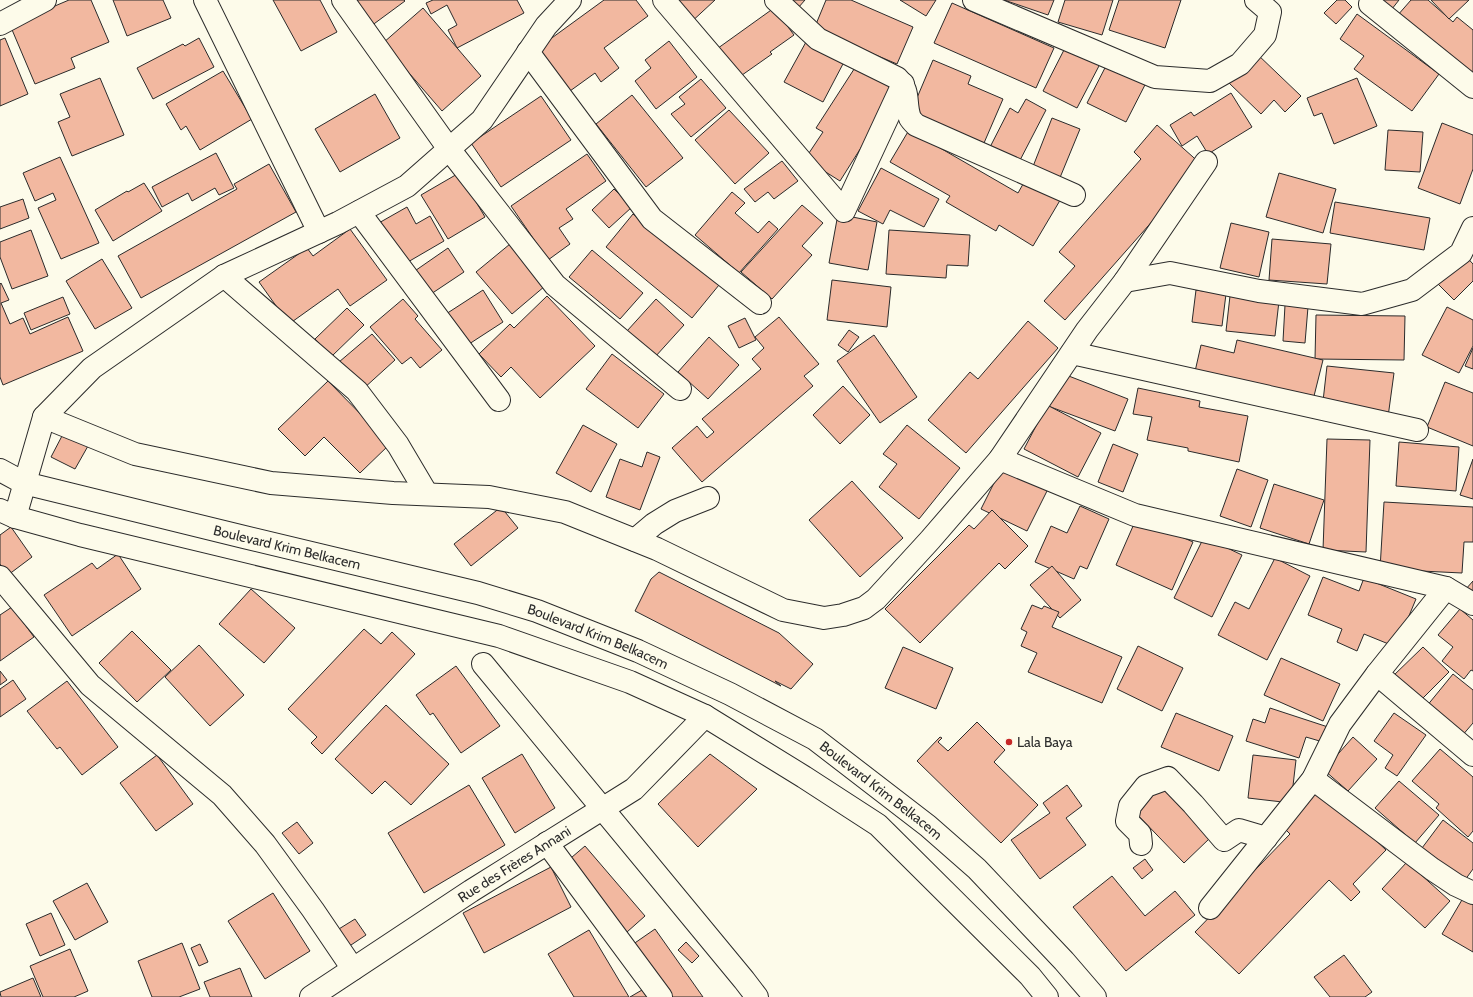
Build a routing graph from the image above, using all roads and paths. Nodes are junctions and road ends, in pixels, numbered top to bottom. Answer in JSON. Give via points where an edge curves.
{"nodes":[{"id":1,"x":45,"y":0,"type":"edge"},
{"id":2,"x":205,"y":0,"type":"edge"},
{"id":3,"x":343,"y":0,"type":"edge"},
{"id":4,"x":570,"y":0,"type":"edge"},
{"id":5,"x":664,"y":0,"type":"edge"},
{"id":6,"x":776,"y":0,"type":"edge"},
{"id":7,"x":974,"y":0,"type":"edge"},
{"id":8,"x":1256,"y":0,"type":"edge"},
{"id":9,"x":1370,"y":4,"type":"dead end"},
{"id":10,"x":0,"y":24,"type":"edge"},
{"id":11,"x":528,"y":52,"type":"junction"},
{"id":12,"x":903,"y":84,"type":"junction"},
{"id":13,"x":1473,"y":87,"type":"edge"},
{"id":14,"x":449,"y":149,"type":"junction"},
{"id":15,"x":1206,"y":162,"type":"dead end"},
{"id":16,"x":1074,"y":195,"type":"dead end"},
{"id":17,"x":359,"y":212,"type":"junction"},
{"id":18,"x":1473,"y":228,"type":"edge"},
{"id":19,"x":319,"y":232,"type":"junction"},
{"id":20,"x":224,"y":276,"type":"junction"},
{"id":21,"x":1125,"y":281,"type":"junction"},
{"id":22,"x":760,"y":303,"type":"dead end"},
{"id":23,"x":1072,"y":353,"type":"junction"},
{"id":24,"x":680,"y":390,"type":"dead end"},
{"id":25,"x":499,"y":400,"type":"dead end"},
{"id":26,"x":44,"y":417,"type":"junction"},
{"id":27,"x":1417,"y":430,"type":"dead end"},
{"id":28,"x":1000,"y":459,"type":"junction"},
{"id":29,"x":0,"y":470,"type":"edge"},
{"id":30,"x":24,"y":483,"type":"junction"},
{"id":31,"x":427,"y":494,"type":"junction"},
{"id":32,"x":708,"y":498,"type":"dead end"},
{"id":33,"x":8,"y":513,"type":"edge"},
{"id":34,"x":635,"y":540,"type":"junction"},
{"id":35,"x":0,"y":576,"type":"edge"},
{"id":36,"x":1446,"y":588,"type":"junction"},
{"id":37,"x":1473,"y":604,"type":"edge"},
{"id":38,"x":482,"y":664,"type":"dead end"},
{"id":39,"x":1376,"y":674,"type":"junction"},
{"id":40,"x":705,"y":716,"type":"junction"},
{"id":41,"x":1473,"y":755,"type":"edge"},
{"id":42,"x":1313,"y":778,"type":"junction"},
{"id":43,"x":603,"y":809,"type":"junction"},
{"id":44,"x":1266,"y":838,"type":"junction"},
{"id":45,"x":547,"y":843,"type":"junction"},
{"id":46,"x":1141,"y":844,"type":"dead end"},
{"id":47,"x":1473,"y":893,"type":"edge"},
{"id":48,"x":1210,"y":908,"type":"dead end"},
{"id":49,"x":1064,"y":961,"type":"junction"},
{"id":50,"x":353,"y":969,"type":"junction"},
{"id":51,"x":1030,"y":976,"type":"junction"},
{"id":52,"x":311,"y":997,"type":"edge"},
{"id":53,"x":661,"y":997,"type":"edge"},
{"id":54,"x":757,"y":997,"type":"edge"},
{"id":55,"x":1047,"y":997,"type":"edge"},
{"id":56,"x":1051,"y":997,"type":"edge"},
{"id":57,"x":1089,"y":997,"type":"edge"},
{"id":58,"x":1095,"y":997,"type":"edge"}],
"edges":[{"from":1,"to":10,"type":"street"},
{"from":2,"to":19,"type":"street"},
{"from":3,"to":14,"type":"street"},
{"from":4,"to":11,"type":"street","via":[[546,26]]},
{"from":5,"to":12,"type":"street","via":[[844,211]]},
{"from":6,"to":12,"type":"street","via":[[818,39],[897,78]]},
{"from":7,"to":8,"type":"street","via":[[1155,77],[1210,81],[1240,64],[1265,36],[1270,12]]},
{"from":9,"to":13,"type":"street"},
{"from":11,"to":14,"type":"street","via":[[482,120]]},
{"from":11,"to":22,"type":"street","via":[[652,219]]},
{"from":12,"to":16,"type":"street","via":[[910,118],[916,125]]},
{"from":14,"to":17,"type":"street","via":[[407,186]]},
{"from":14,"to":24,"type":"street","via":[[555,285]]},
{"from":15,"to":21,"type":"street"},
{"from":17,"to":19,"type":"street"},
{"from":17,"to":25,"type":"street"},
{"from":18,"to":21,"type":"street","via":[[1461,253],[1412,290],[1362,304],[1259,291],[1170,273]]},
{"from":19,"to":20,"type":"street"},
{"from":20,"to":26,"type":"street","via":[[92,368]]},
{"from":20,"to":31,"type":"street","via":[[357,391],[398,445]]},
{"from":21,"to":23,"type":"street"},
{"from":23,"to":27,"type":"street"},
{"from":23,"to":28,"type":"street"},
{"from":26,"to":30,"type":"street"},
{"from":26,"to":31,"type":"street","via":[[135,454],[226,474],[271,482]]},
{"from":28,"to":34,"type":"street","via":[[876,599],[864,608],[843,615],[824,618],[782,610]]},
{"from":28,"to":36,"type":"street","via":[[1135,515]]},
{"from":29,"to":30,"type":"street","name":"Boulevard Krim Belkacem"},
{"from":30,"to":33,"type":"street"},
{"from":30,"to":49,"type":"street","name":"Boulevard Krim Belkacem","via":[[478,592],[537,611],[645,654],[730,694],[816,739],[928,826],[972,864]]},
{"from":31,"to":34,"type":"street","via":[[489,497],[565,512]]},
{"from":32,"to":34,"type":"street","via":[[675,511]]},
{"from":33,"to":40,"type":"street","via":[[80,535],[499,636],[630,682]]},
{"from":35,"to":50,"type":"street","via":[[90,685],[222,795],[265,844]]},
{"from":36,"to":37,"type":"street"},
{"from":36,"to":39,"type":"street"},
{"from":38,"to":43,"type":"street"},
{"from":39,"to":41,"type":"street"},
{"from":39,"to":42,"type":"street","via":[[1340,724]]},
{"from":40,"to":43,"type":"street","name":"Rue des Frères Annani","via":[[634,789]]},
{"from":40,"to":51,"type":"street","via":[[878,825]]},
{"from":42,"to":44,"type":"street"},
{"from":42,"to":47,"type":"street","via":[[1432,869]]},
{"from":43,"to":45,"type":"street","name":"Rue des Frères Annani"},
{"from":43,"to":54,"type":"street"},
{"from":44,"to":46,"type":"street","via":[[1239,830],[1224,840],[1168,778],[1146,786],[1130,806],[1127,821],[1140,834]]},
{"from":44,"to":48,"type":"street"},
{"from":45,"to":50,"type":"street","name":"Rue des Frères Annani"},
{"from":45,"to":53,"type":"street"},
{"from":49,"to":57,"type":"street"},
{"from":49,"to":58,"type":"street","name":"Boulevard Krim Belkacem"},
{"from":50,"to":52,"type":"street","name":"Rue des Frères Annani"},
{"from":51,"to":55,"type":"street"},
{"from":51,"to":56,"type":"street"}]}
